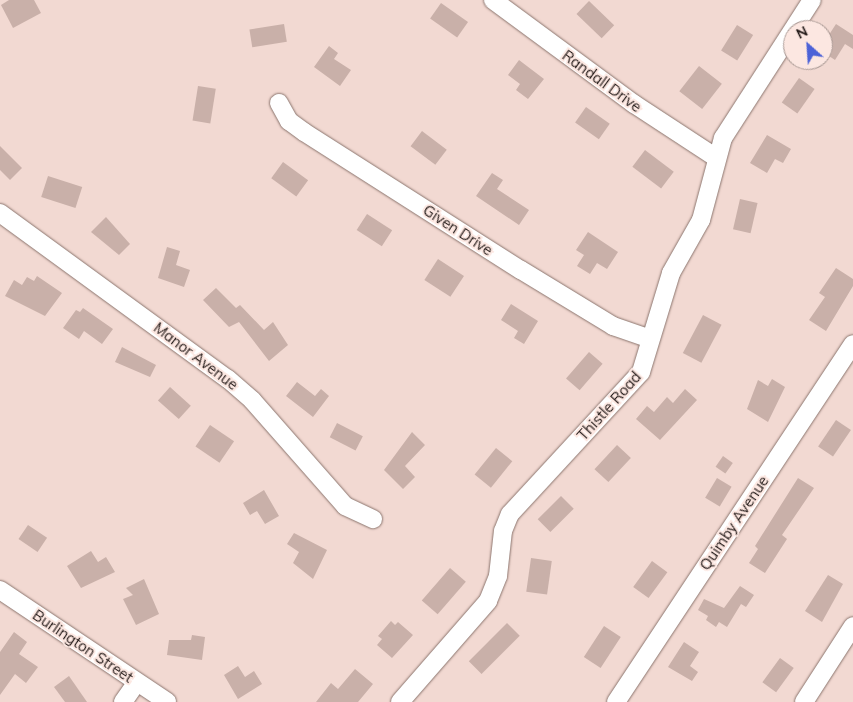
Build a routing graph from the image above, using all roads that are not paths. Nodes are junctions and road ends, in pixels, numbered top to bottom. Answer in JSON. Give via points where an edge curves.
{"nodes":[{"id":1,"x":493,"y":0,"type":"edge"},
{"id":2,"x":812,"y":0,"type":"edge"},
{"id":3,"x":279,"y":103,"type":"dead end"},
{"id":4,"x":715,"y":158,"type":"junction"},
{"id":5,"x":0,"y":213,"type":"edge"},
{"id":6,"x":650,"y":339,"type":"junction"},
{"id":7,"x":853,"y":344,"type":"edge"},
{"id":8,"x":373,"y":519,"type":"dead end"},
{"id":9,"x":0,"y":590,"type":"edge"},
{"id":10,"x":853,"y":626,"type":"edge"},
{"id":11,"x":137,"y":682,"type":"junction"},
{"id":12,"x":123,"y":702,"type":"edge"},
{"id":13,"x":166,"y":702,"type":"edge"},
{"id":14,"x":400,"y":702,"type":"edge"},
{"id":15,"x":616,"y":702,"type":"edge"},
{"id":16,"x":804,"y":702,"type":"edge"}],
"edges":[{"from":1,"to":4,"type":"street","name":"Randall Drive","via":[[634,104]]},
{"from":2,"to":4,"type":"street","name":"Thistle Road","via":[[733,121]]},
{"from":3,"to":6,"type":"street","name":"Given Drive","via":[[289,121],[304,132],[613,326]]},
{"from":4,"to":6,"type":"street","name":"Thistle Road","via":[[701,220],[671,273]]},
{"from":5,"to":8,"type":"street","name":"Manor Avenue","via":[[228,379],[252,400],[342,503]]},
{"from":6,"to":14,"type":"street","name":"Thistle Road","via":[[638,376],[510,514],[503,531],[498,576],[490,598]]},
{"from":7,"to":15,"type":"street","name":"Quimby Avenue"},
{"from":9,"to":11,"type":"street","name":"Burlington Street"},
{"from":10,"to":16,"type":"street"},
{"from":11,"to":12,"type":"street"},
{"from":11,"to":13,"type":"street","name":"Burlington Street"}]}
